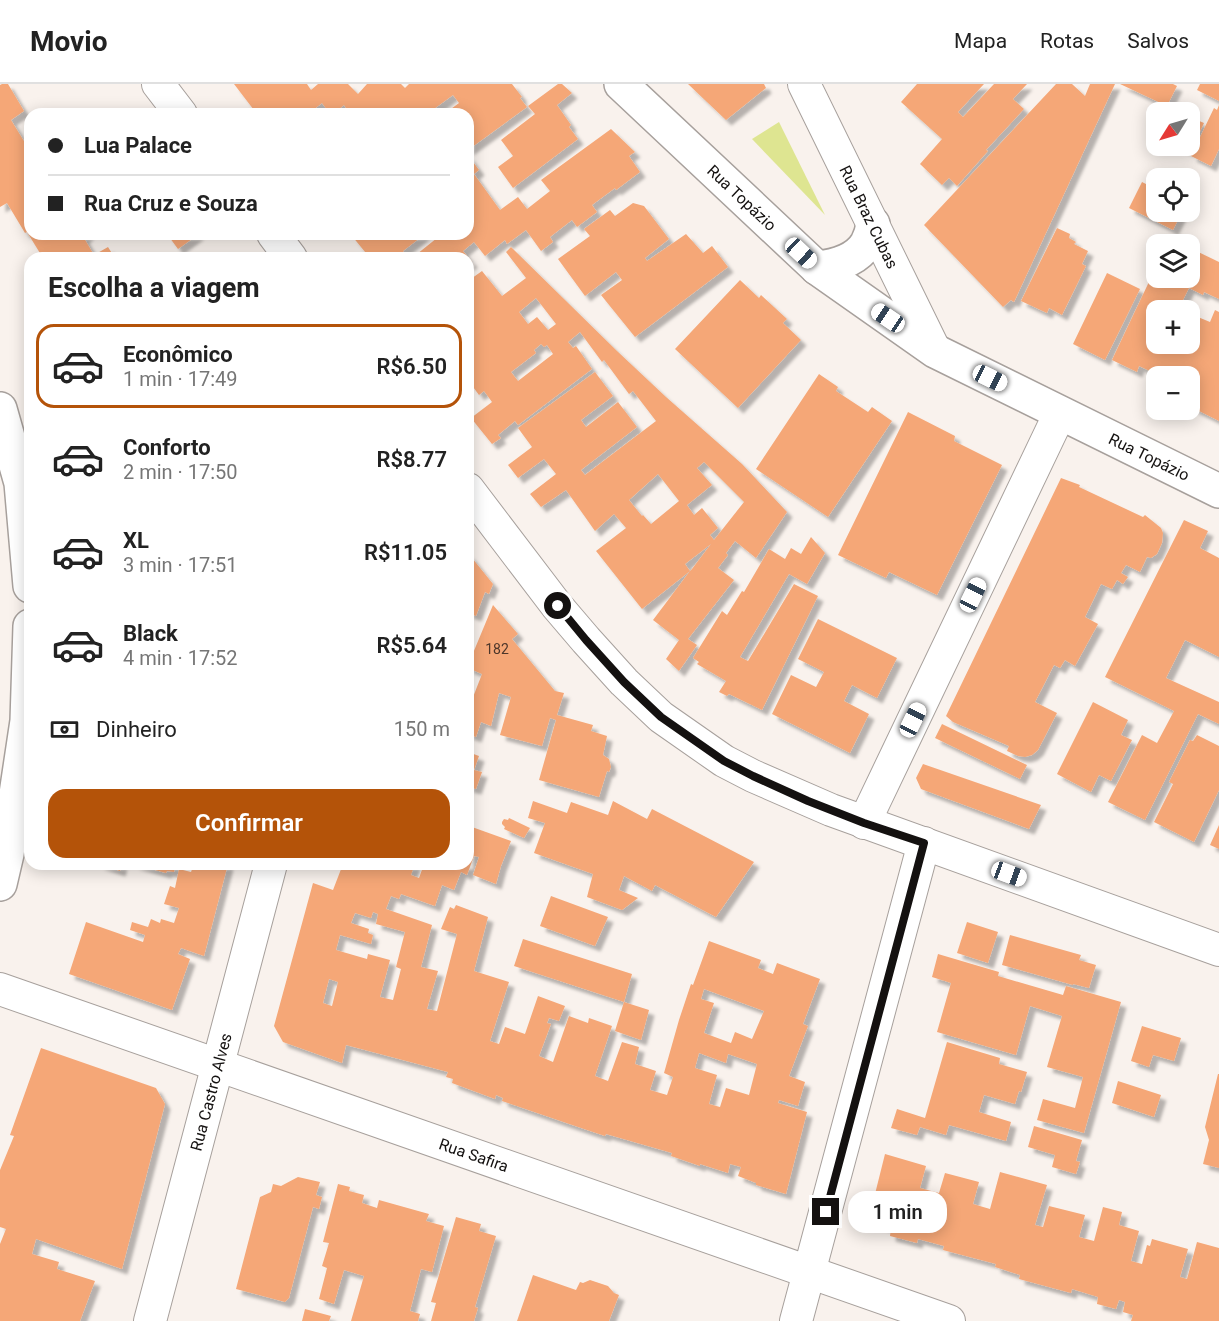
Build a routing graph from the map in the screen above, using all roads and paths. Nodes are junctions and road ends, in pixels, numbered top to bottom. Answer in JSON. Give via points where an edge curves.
{"nodes":[{"id":1,"x":158,"y":84,"type":"edge"},
{"id":2,"x":621,"y":84,"type":"edge"},
{"id":3,"x":804,"y":84,"type":"edge"},
{"id":4,"x":176,"y":108,"type":"edge"},
{"id":5,"x":873,"y":224,"type":"junction"},
{"id":6,"x":817,"y":268,"type":"junction"},
{"id":7,"x":935,"y":351,"type":"junction"},
{"id":8,"x":0,"y":409,"type":"edge"},
{"id":9,"x":1060,"y":413,"type":"junction"},
{"id":10,"x":1219,"y":491,"type":"edge"},
{"id":11,"x":474,"y":497,"type":"edge"},
{"id":12,"x":24,"y":517,"type":"edge"},
{"id":13,"x":24,"y":741,"type":"edge"},
{"id":14,"x":864,"y":823,"type":"junction"},
{"id":15,"x":924,"y":843,"type":"junction"},
{"id":16,"x":269,"y":870,"type":"edge"},
{"id":17,"x":0,"y":884,"type":"edge"},
{"id":18,"x":1219,"y":950,"type":"edge"},
{"id":19,"x":0,"y":989,"type":"edge"},
{"id":20,"x":219,"y":1065,"type":"junction"},
{"id":21,"x":810,"y":1272,"type":"junction"},
{"id":22,"x":150,"y":1321,"type":"edge"},
{"id":23,"x":796,"y":1321,"type":"edge"},
{"id":24,"x":949,"y":1321,"type":"edge"}],
"edges":[{"from":1,"to":4,"type":"street"},
{"from":2,"to":6,"type":"street","name":"Rua Topázio"},
{"from":3,"to":5,"type":"street","name":"Rua Braz Cubas"},
{"from":5,"to":6,"type":"street","via":[[866,246],[852,257],[834,266]]},
{"from":5,"to":7,"type":"street","name":"Rua Braz Cubas"},
{"from":6,"to":7,"type":"street","name":"Rua Topázio"},
{"from":7,"to":9,"type":"street","name":"Rua Topázio"},
{"from":8,"to":12,"type":"street","via":[[21,483]]},
{"from":9,"to":10,"type":"street","name":"Rua Topázio"},
{"from":9,"to":14,"type":"street"},
{"from":11,"to":14,"type":"street","via":[[586,640],[661,717],[740,770]]},
{"from":13,"to":17,"type":"street"},
{"from":14,"to":15,"type":"street"},
{"from":15,"to":18,"type":"street"},
{"from":15,"to":21,"type":"street"},
{"from":16,"to":20,"type":"street","name":"Rua Castro Alves"},
{"from":19,"to":20,"type":"street","name":"Rua Safira"},
{"from":20,"to":21,"type":"street","name":"Rua Safira"},
{"from":20,"to":22,"type":"street","name":"Rua Castro Alves"},
{"from":21,"to":23,"type":"street"},
{"from":21,"to":24,"type":"street","name":"Rua Safira"}]}
